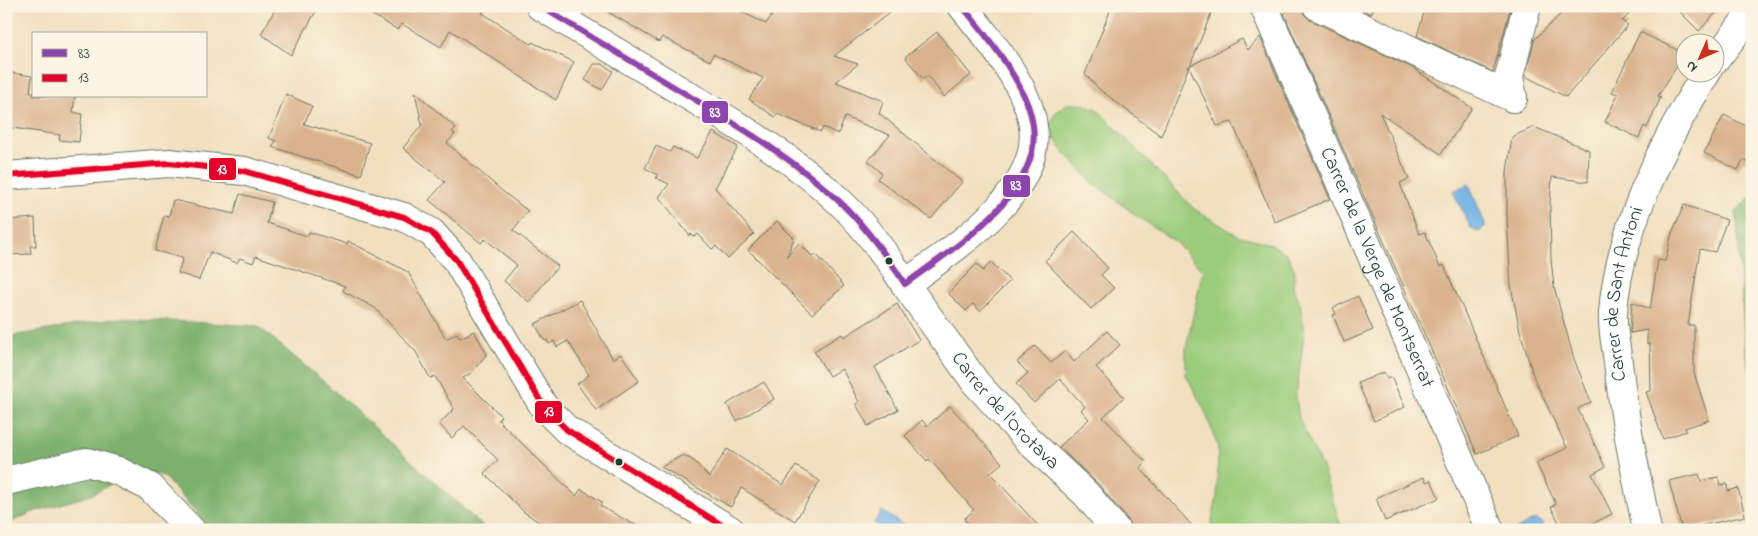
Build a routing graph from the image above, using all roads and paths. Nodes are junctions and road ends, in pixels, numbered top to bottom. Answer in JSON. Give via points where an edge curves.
{"nodes":[{"id":1,"x":540,"y":6,"type":"edge"},
{"id":2,"x":962,"y":6,"type":"edge"},
{"id":3,"x":1264,"y":6,"type":"edge"},
{"id":4,"x":1317,"y":6,"type":"edge"},
{"id":5,"x":1527,"y":6,"type":"edge"},
{"id":6,"x":1752,"y":12,"type":"edge"},
{"id":7,"x":1726,"y":46,"type":"edge"},
{"id":8,"x":1700,"y":82,"type":"edge"},
{"id":9,"x":6,"y":176,"type":"edge"},
{"id":10,"x":905,"y":284,"type":"junction"},
{"id":11,"x":6,"y":482,"type":"edge"},
{"id":12,"x":191,"y":530,"type":"edge"},
{"id":13,"x":730,"y":530,"type":"edge"},
{"id":14,"x":1116,"y":530,"type":"edge"},
{"id":15,"x":1490,"y":530,"type":"edge"},
{"id":16,"x":1647,"y":530,"type":"edge"}],
"edges":[{"from":1,"to":10,"type":"street","name":"Carrer de l'Orotava","via":[[709,108],[813,179],[865,229]]},
{"from":2,"to":10,"type":"street","via":[[1001,55],[1023,95],[1034,126],[1032,154],[1018,184],[998,211],[956,248]]},
{"from":3,"to":15,"type":"street","name":"Carrer de la Verge de Montserrat"},
{"from":4,"to":5,"type":"street","via":[[1513,98],[1509,77]]},
{"from":6,"to":7,"type":"street"},
{"from":8,"to":16,"type":"street","name":"Carrer de Sant Antoni","via":[[1643,196],[1629,232],[1613,315],[1623,406]]},
{"from":9,"to":13,"type":"street","via":[[169,163],[244,171],[404,217],[432,233],[457,261],[544,407],[567,430]]},
{"from":10,"to":14,"type":"street","name":"Carrer de l'Orotava","via":[[976,384],[1027,439],[1086,494]]},
{"from":11,"to":12,"type":"street","via":[[87,462],[118,471],[150,487]]}]}
